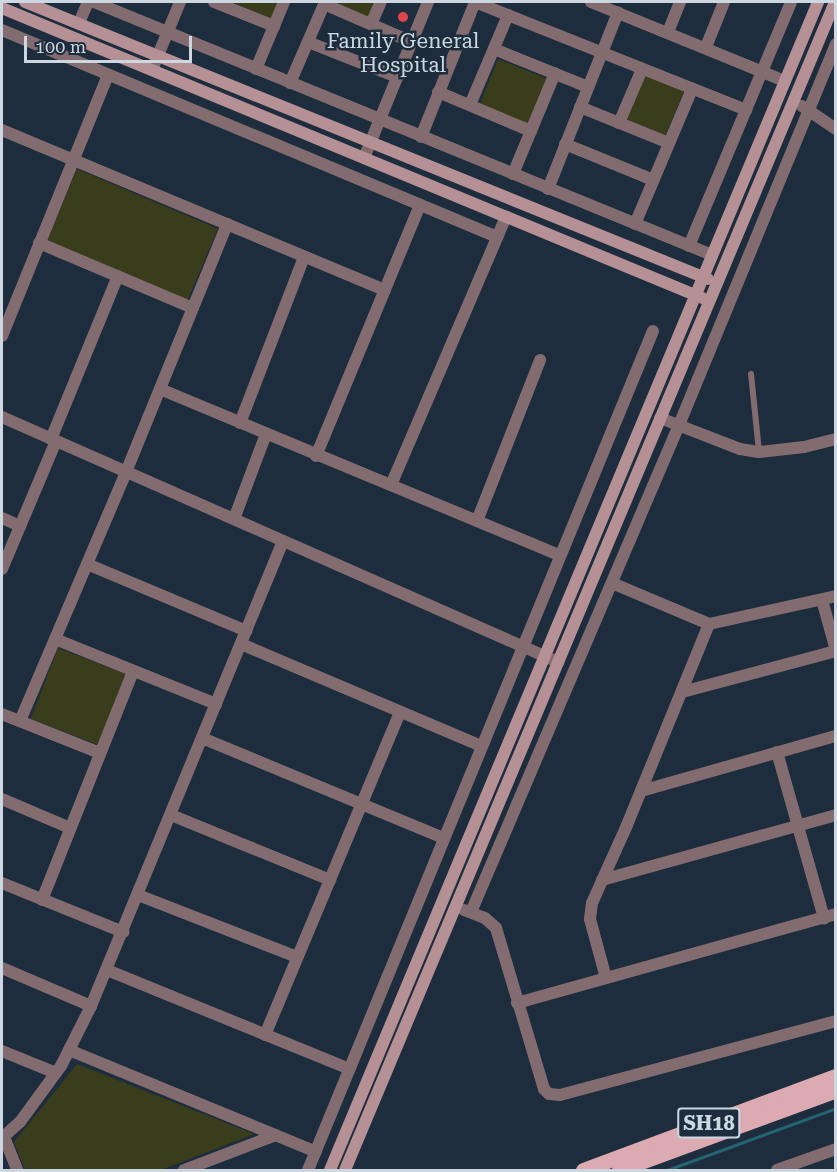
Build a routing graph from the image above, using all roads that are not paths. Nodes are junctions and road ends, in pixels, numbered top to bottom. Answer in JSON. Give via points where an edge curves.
{"nodes":[{"id":1,"x":25,"y":2,"type":"edge"},
{"id":2,"x":88,"y":2,"type":"edge"},
{"id":3,"x":94,"y":2,"type":"edge"},
{"id":4,"x":180,"y":2,"type":"edge"},
{"id":5,"x":285,"y":2,"type":"edge"},
{"id":6,"x":381,"y":2,"type":"edge"},
{"id":7,"x":428,"y":2,"type":"edge"},
{"id":8,"x":475,"y":2,"type":"edge"},
{"id":9,"x":591,"y":2,"type":"edge"},
{"id":10,"x":680,"y":2,"type":"edge"},
{"id":11,"x":724,"y":2,"type":"edge"},
{"id":12,"x":791,"y":2,"type":"edge"},
{"id":13,"x":818,"y":2,"type":"edge"},
{"id":14,"x":835,"y":2,"type":"edge"},
{"id":15,"x":221,"y":3,"type":"edge"},
{"id":16,"x":324,"y":3,"type":"edge"},
{"id":17,"x":2,"y":8,"type":"edge"},
{"id":18,"x":618,"y":12,"type":"junction"},
{"id":19,"x":508,"y":15,"type":"junction"},
{"id":20,"x":79,"y":23,"type":"junction"},
{"id":21,"x":371,"y":24,"type":"junction"},
{"id":22,"x":274,"y":26,"type":"junction"},
{"id":23,"x":2,"y":30,"type":"edge"},
{"id":24,"x":168,"y":32,"type":"junction"},
{"id":25,"x":668,"y":32,"type":"junction"},
{"id":26,"x":308,"y":42,"type":"junction"},
{"id":27,"x":412,"y":42,"type":"junction"},
{"id":28,"x":836,"y":44,"type":"edge"},
{"id":29,"x":706,"y":47,"type":"junction"},
{"id":30,"x":494,"y":49,"type":"junction"},
{"id":31,"x":602,"y":52,"type":"junction"},
{"id":32,"x":158,"y":55,"type":"junction"},
{"id":33,"x":256,"y":69,"type":"junction"},
{"id":34,"x":642,"y":69,"type":"junction"},
{"id":35,"x":152,"y":70,"type":"junction"},
{"id":36,"x":762,"y":71,"type":"junction"},
{"id":37,"x":555,"y":73,"type":"junction"},
{"id":38,"x":108,"y":75,"type":"junction"},
{"id":39,"x":397,"y":77,"type":"junction"},
{"id":40,"x":785,"y":81,"type":"junction"},
{"id":41,"x":290,"y":83,"type":"junction"},
{"id":42,"x":588,"y":87,"type":"junction"},
{"id":43,"x":692,"y":89,"type":"junction"},
{"id":44,"x":438,"y":92,"type":"junction"},
{"id":45,"x":793,"y":101,"type":"junction"},
{"id":46,"x":470,"y":105,"type":"junction"},
{"id":47,"x":580,"y":107,"type":"junction"},
{"id":48,"x":746,"y":111,"type":"junction"},
{"id":49,"x":808,"y":111,"type":"junction"},
{"id":50,"x":379,"y":120,"type":"junction"},
{"id":51,"x":619,"y":123,"type":"junction"},
{"id":52,"x":836,"y":129,"type":"edge"},
{"id":53,"x":2,"y":130,"type":"edge"},
{"id":54,"x":531,"y":131,"type":"junction"},
{"id":55,"x":421,"y":137,"type":"junction"},
{"id":56,"x":370,"y":142,"type":"junction"},
{"id":57,"x":669,"y":143,"type":"junction"},
{"id":58,"x":565,"y":144,"type":"junction"},
{"id":59,"x":364,"y":158,"type":"junction"},
{"id":60,"x":73,"y":160,"type":"junction"},
{"id":61,"x":513,"y":174,"type":"junction"},
{"id":62,"x":653,"y":180,"type":"junction"},
{"id":63,"x":548,"y":189,"type":"junction"},
{"id":64,"x":420,"y":205,"type":"junction"},
{"id":65,"x":506,"y":217,"type":"junction"},
{"id":66,"x":227,"y":224,"type":"junction"},
{"id":67,"x":635,"y":224,"type":"junction"},
{"id":68,"x":497,"y":237,"type":"junction"},
{"id":69,"x":39,"y":243,"type":"junction"},
{"id":70,"x":689,"y":246,"type":"junction"},
{"id":71,"x":712,"y":255,"type":"junction"},
{"id":72,"x":304,"y":256,"type":"junction"},
{"id":73,"x":118,"y":276,"type":"junction"},
{"id":74,"x":703,"y":277,"type":"junction"},
{"id":75,"x":717,"y":283,"type":"junction"},
{"id":76,"x":385,"y":290,"type":"junction"},
{"id":77,"x":695,"y":295,"type":"junction"},
{"id":78,"x":709,"y":301,"type":"junction"},
{"id":79,"x":193,"y":308,"type":"junction"},
{"id":80,"x":653,"y":331,"type":"dead end"},
{"id":81,"x":2,"y":336,"type":"edge"},
{"id":82,"x":540,"y":360,"type":"dead end"},
{"id":83,"x":751,"y":374,"type":"dead end"},
{"id":84,"x":160,"y":389,"type":"junction"},
{"id":85,"x":2,"y":417,"type":"edge"},
{"id":86,"x":660,"y":418,"type":"junction"},
{"id":87,"x":240,"y":423,"type":"junction"},
{"id":88,"x":679,"y":425,"type":"junction"},
{"id":89,"x":266,"y":434,"type":"junction"},
{"id":90,"x":53,"y":440,"type":"junction"},
{"id":91,"x":836,"y":440,"type":"edge"},
{"id":92,"x":759,"y":452,"type":"junction"},
{"id":93,"x":316,"y":456,"type":"junction"},
{"id":94,"x":126,"y":472,"type":"junction"},
{"id":95,"x":391,"y":485,"type":"junction"},
{"id":96,"x":2,"y":518,"type":"edge"},
{"id":97,"x":234,"y":519,"type":"junction"},
{"id":98,"x":477,"y":521,"type":"junction"},
{"id":99,"x":20,"y":526,"type":"junction"},
{"id":100,"x":283,"y":541,"type":"junction"},
{"id":101,"x":559,"y":555,"type":"junction"},
{"id":102,"x":87,"y":564,"type":"junction"},
{"id":103,"x":2,"y":569,"type":"edge"},
{"id":104,"x":612,"y":583,"type":"junction"},
{"id":105,"x":836,"y":596,"type":"edge"},
{"id":106,"x":822,"y":600,"type":"junction"},
{"id":107,"x":708,"y":624,"type":"junction"},
{"id":108,"x":246,"y":631,"type":"junction"},
{"id":109,"x":55,"y":639,"type":"junction"},
{"id":110,"x":241,"y":644,"type":"junction"},
{"id":111,"x":522,"y":646,"type":"junction"},
{"id":112,"x":836,"y":650,"type":"edge"},
{"id":113,"x":545,"y":656,"type":"junction"},
{"id":114,"x":558,"y":662,"type":"junction"},
{"id":115,"x":133,"y":671,"type":"junction"},
{"id":116,"x":682,"y":692,"type":"junction"},
{"id":117,"x":216,"y":704,"type":"junction"},
{"id":118,"x":400,"y":713,"type":"junction"},
{"id":119,"x":2,"y":714,"type":"edge"},
{"id":120,"x":20,"y":721,"type":"junction"},
{"id":121,"x":836,"y":736,"type":"edge"},
{"id":122,"x":202,"y":738,"type":"junction"},
{"id":123,"x":481,"y":747,"type":"junction"},
{"id":124,"x":777,"y":752,"type":"junction"},
{"id":125,"x":100,"y":753,"type":"junction"},
{"id":126,"x":641,"y":791,"type":"junction"},
{"id":127,"x":2,"y":799,"type":"edge"},
{"id":128,"x":362,"y":804,"type":"junction"},
{"id":129,"x":171,"y":815,"type":"junction"},
{"id":130,"x":836,"y":815,"type":"edge"},
{"id":131,"x":797,"y":826,"type":"junction"},
{"id":132,"x":70,"y":828,"type":"junction"},
{"id":133,"x":444,"y":838,"type":"junction"},
{"id":134,"x":330,"y":880,"type":"junction"},
{"id":135,"x":602,"y":880,"type":"junction"},
{"id":136,"x":2,"y":883,"type":"edge"},
{"id":137,"x":138,"y":895,"type":"junction"},
{"id":138,"x":42,"y":900,"type":"junction"},
{"id":139,"x":456,"y":907,"type":"junction"},
{"id":140,"x":471,"y":912,"type":"junction"},
{"id":141,"x":830,"y":916,"type":"edge"},
{"id":142,"x":123,"y":932,"type":"junction"},
{"id":143,"x":297,"y":957,"type":"junction"},
{"id":144,"x":2,"y":968,"type":"edge"},
{"id":145,"x":107,"y":970,"type":"junction"},
{"id":146,"x":606,"y":978,"type":"junction"},
{"id":147,"x":517,"y":1003,"type":"junction"},
{"id":148,"x":91,"y":1006,"type":"junction"},
{"id":149,"x":836,"y":1021,"type":"edge"},
{"id":150,"x":265,"y":1035,"type":"junction"},
{"id":151,"x":69,"y":1050,"type":"junction"},
{"id":152,"x":2,"y":1051,"type":"edge"},
{"id":153,"x":350,"y":1069,"type":"junction"},
{"id":154,"x":56,"y":1073,"type":"junction"},
{"id":155,"x":836,"y":1076,"type":"edge"},
{"id":156,"x":836,"y":1090,"type":"edge"},
{"id":157,"x":276,"y":1135,"type":"junction"},
{"id":158,"x":3,"y":1137,"type":"edge"},
{"id":159,"x":836,"y":1149,"type":"edge"},
{"id":160,"x":316,"y":1152,"type":"junction"},
{"id":161,"x":211,"y":1166,"type":"edge"},
{"id":162,"x":17,"y":1170,"type":"edge"},
{"id":163,"x":184,"y":1170,"type":"edge"},
{"id":164,"x":308,"y":1170,"type":"edge"},
{"id":165,"x":330,"y":1170,"type":"edge"},
{"id":166,"x":345,"y":1170,"type":"edge"},
{"id":167,"x":583,"y":1170,"type":"edge"},
{"id":168,"x":619,"y":1170,"type":"edge"},
{"id":169,"x":777,"y":1170,"type":"edge"}],
"edges":[{"from":1,"to":20,"type":"street"},
{"from":2,"to":20,"type":"street"},
{"from":3,"to":24,"type":"street"},
{"from":4,"to":24,"type":"street"},
{"from":5,"to":22,"type":"street"},
{"from":6,"to":21,"type":"street"},
{"from":7,"to":27,"type":"street"},
{"from":8,"to":19,"type":"street"},
{"from":8,"to":44,"type":"street"},
{"from":9,"to":18,"type":"street"},
{"from":10,"to":25,"type":"street"},
{"from":11,"to":29,"type":"street"},
{"from":12,"to":36,"type":"street"},
{"from":13,"to":40,"type":"street"},
{"from":14,"to":45,"type":"street"},
{"from":15,"to":22,"type":"street"},
{"from":16,"to":21,"type":"street"},
{"from":16,"to":26,"type":"street"},
{"from":17,"to":35,"type":"street"},
{"from":18,"to":25,"type":"street"},
{"from":18,"to":31,"type":"street"},
{"from":19,"to":30,"type":"street"},
{"from":19,"to":31,"type":"street"},
{"from":20,"to":32,"type":"street"},
{"from":21,"to":27,"type":"street"},
{"from":22,"to":33,"type":"street"},
{"from":23,"to":38,"type":"street"},
{"from":24,"to":32,"type":"street"},
{"from":24,"to":33,"type":"street"},
{"from":25,"to":29,"type":"street"},
{"from":26,"to":39,"type":"street"},
{"from":26,"to":41,"type":"street"},
{"from":27,"to":39,"type":"street"},
{"from":28,"to":49,"type":"street"},
{"from":29,"to":36,"type":"street"},
{"from":30,"to":37,"type":"street"},
{"from":30,"to":46,"type":"street"},
{"from":31,"to":34,"type":"street"},
{"from":31,"to":42,"type":"street"},
{"from":32,"to":35,"type":"street"},
{"from":32,"to":56,"type":"street"},
{"from":33,"to":41,"type":"street"},
{"from":34,"to":43,"type":"street"},
{"from":34,"to":51,"type":"street"},
{"from":35,"to":59,"type":"street"},
{"from":36,"to":40,"type":"street"},
{"from":36,"to":48,"type":"street"},
{"from":37,"to":42,"type":"street"},
{"from":37,"to":54,"type":"street"},
{"from":38,"to":60,"type":"street"},
{"from":38,"to":64,"type":"street"},
{"from":39,"to":50,"type":"street"},
{"from":40,"to":71,"type":"street"},
{"from":41,"to":50,"type":"street"},
{"from":42,"to":47,"type":"street"},
{"from":43,"to":48,"type":"street"},
{"from":43,"to":57,"type":"street"},
{"from":44,"to":46,"type":"street"},
{"from":44,"to":55,"type":"street"},
{"from":45,"to":49,"type":"street"},
{"from":45,"to":75,"type":"street"},
{"from":46,"to":54,"type":"street"},
{"from":47,"to":51,"type":"street"},
{"from":47,"to":58,"type":"street"},
{"from":48,"to":70,"type":"street"},
{"from":49,"to":52,"type":"street"},
{"from":49,"to":88,"type":"street"},
{"from":50,"to":55,"type":"street"},
{"from":50,"to":56,"type":"street"},
{"from":51,"to":57,"type":"street"},
{"from":53,"to":60,"type":"street"},
{"from":54,"to":61,"type":"street"},
{"from":55,"to":61,"type":"street"},
{"from":56,"to":59,"type":"street"},
{"from":56,"to":74,"type":"street"},
{"from":57,"to":62,"type":"street"},
{"from":58,"to":62,"type":"street"},
{"from":58,"to":63,"type":"street"},
{"from":59,"to":65,"type":"street"},
{"from":60,"to":66,"type":"street"},
{"from":60,"to":69,"type":"street"},
{"from":61,"to":63,"type":"street"},
{"from":62,"to":67,"type":"street"},
{"from":63,"to":67,"type":"street"},
{"from":64,"to":68,"type":"street"},
{"from":64,"to":76,"type":"street"},
{"from":65,"to":68,"type":"street"},
{"from":65,"to":77,"type":"street"},
{"from":66,"to":72,"type":"street"},
{"from":66,"to":79,"type":"street"},
{"from":67,"to":70,"type":"street"},
{"from":68,"to":95,"type":"street"},
{"from":69,"to":73,"type":"street"},
{"from":69,"to":81,"type":"street"},
{"from":70,"to":71,"type":"street"},
{"from":71,"to":74,"type":"street"},
{"from":72,"to":76,"type":"street"},
{"from":72,"to":87,"type":"street"},
{"from":73,"to":79,"type":"street"},
{"from":73,"to":90,"type":"street"},
{"from":74,"to":75,"type":"street"},
{"from":74,"to":77,"type":"street"},
{"from":75,"to":78,"type":"street"},
{"from":76,"to":93,"type":"street"},
{"from":77,"to":78,"type":"street"},
{"from":77,"to":113,"type":"street"},
{"from":78,"to":86,"type":"street"},
{"from":79,"to":84,"type":"street"},
{"from":80,"to":101,"type":"street"},
{"from":82,"to":98,"type":"street"},
{"from":83,"to":92,"type":"lane"},
{"from":84,"to":87,"type":"street"},
{"from":84,"to":94,"type":"street"},
{"from":85,"to":90,"type":"street"},
{"from":86,"to":88,"type":"street"},
{"from":86,"to":114,"type":"street"},
{"from":87,"to":89,"type":"street"},
{"from":88,"to":92,"type":"street","via":[[740,449]]},
{"from":88,"to":104,"type":"street"},
{"from":89,"to":93,"type":"street"},
{"from":89,"to":97,"type":"street"},
{"from":90,"to":94,"type":"street"},
{"from":90,"to":99,"type":"street"},
{"from":91,"to":92,"type":"street"},
{"from":93,"to":95,"type":"street"},
{"from":94,"to":97,"type":"street"},
{"from":94,"to":102,"type":"street"},
{"from":95,"to":98,"type":"street"},
{"from":96,"to":99,"type":"street"},
{"from":97,"to":100,"type":"street"},
{"from":98,"to":101,"type":"street"},
{"from":99,"to":103,"type":"street"},
{"from":100,"to":108,"type":"street"},
{"from":100,"to":111,"type":"street"},
{"from":101,"to":111,"type":"street"},
{"from":102,"to":108,"type":"street"},
{"from":102,"to":109,"type":"street"},
{"from":104,"to":107,"type":"street"},
{"from":104,"to":140,"type":"street"},
{"from":105,"to":106,"type":"street"},
{"from":106,"to":107,"type":"street"},
{"from":106,"to":112,"type":"street"},
{"from":107,"to":116,"type":"street"},
{"from":108,"to":110,"type":"street"},
{"from":109,"to":115,"type":"street"},
{"from":109,"to":120,"type":"street"},
{"from":110,"to":117,"type":"street"},
{"from":110,"to":118,"type":"street"},
{"from":111,"to":113,"type":"street"},
{"from":111,"to":123,"type":"street"},
{"from":112,"to":116,"type":"street"},
{"from":113,"to":114,"type":"street"},
{"from":113,"to":165,"type":"street"},
{"from":114,"to":139,"type":"street"},
{"from":115,"to":117,"type":"street"},
{"from":115,"to":125,"type":"street"},
{"from":116,"to":126,"type":"street"},
{"from":117,"to":122,"type":"street"},
{"from":118,"to":123,"type":"street"},
{"from":118,"to":128,"type":"street"},
{"from":119,"to":120,"type":"street"},
{"from":120,"to":125,"type":"street"},
{"from":121,"to":124,"type":"street"},
{"from":122,"to":128,"type":"street"},
{"from":122,"to":129,"type":"street"},
{"from":123,"to":133,"type":"street"},
{"from":124,"to":126,"type":"street"},
{"from":124,"to":131,"type":"street"},
{"from":125,"to":132,"type":"street"},
{"from":126,"to":135,"type":"street"},
{"from":127,"to":132,"type":"street"},
{"from":128,"to":133,"type":"street"},
{"from":128,"to":134,"type":"street"},
{"from":129,"to":134,"type":"street"},
{"from":129,"to":137,"type":"street"},
{"from":130,"to":131,"type":"street"},
{"from":131,"to":135,"type":"street"},
{"from":131,"to":141,"type":"street"},
{"from":132,"to":138,"type":"street"},
{"from":133,"to":153,"type":"street"},
{"from":134,"to":143,"type":"street"},
{"from":135,"to":146,"type":"street","via":[[590,919]]},
{"from":136,"to":138,"type":"street"},
{"from":137,"to":142,"type":"street"},
{"from":137,"to":143,"type":"street"},
{"from":138,"to":142,"type":"street"},
{"from":139,"to":140,"type":"street"},
{"from":139,"to":166,"type":"street"},
{"from":140,"to":147,"type":"street","via":[[496,928]]},
{"from":141,"to":146,"type":"street"},
{"from":142,"to":145,"type":"street"},
{"from":143,"to":150,"type":"street"},
{"from":144,"to":148,"type":"street"},
{"from":145,"to":148,"type":"street"},
{"from":145,"to":150,"type":"street"},
{"from":146,"to":147,"type":"street"},
{"from":147,"to":149,"type":"street","via":[[544,1089],[555,1095]]},
{"from":148,"to":151,"type":"street"},
{"from":150,"to":153,"type":"street"},
{"from":151,"to":154,"type":"street"},
{"from":151,"to":157,"type":"street"},
{"from":152,"to":154,"type":"street"},
{"from":153,"to":160,"type":"street"},
{"from":154,"to":158,"type":"street","via":[[20,1122]]},
{"from":155,"to":167,"type":"main road","number":"SH18"},
{"from":156,"to":168,"type":"main road","number":"SH18"},
{"from":157,"to":160,"type":"street"},
{"from":157,"to":161,"type":"street"},
{"from":158,"to":162,"type":"street"},
{"from":159,"to":169,"type":"street"},
{"from":160,"to":164,"type":"street"},
{"from":161,"to":163,"type":"street"}]}
